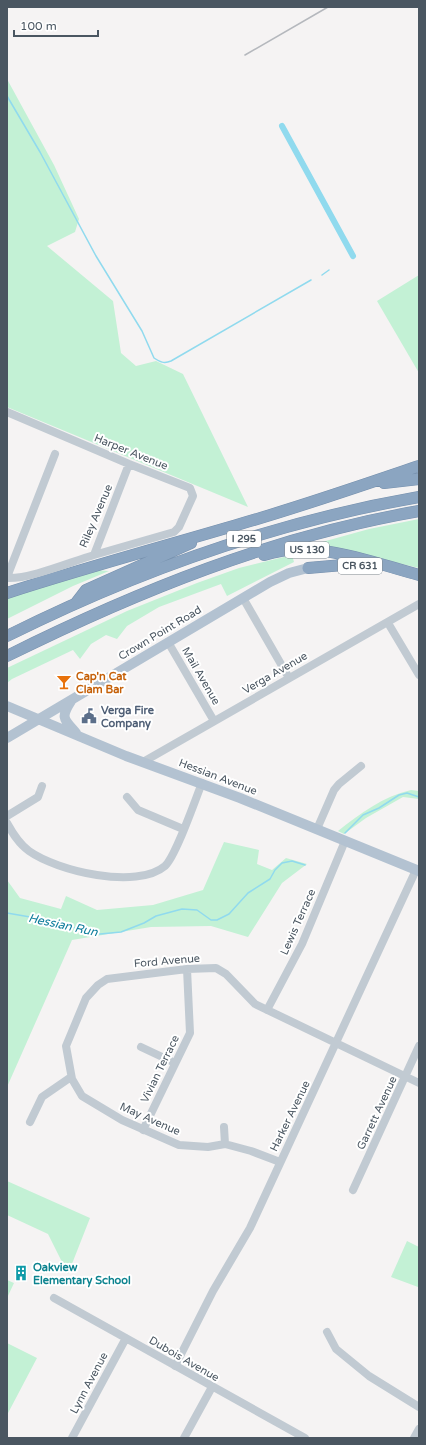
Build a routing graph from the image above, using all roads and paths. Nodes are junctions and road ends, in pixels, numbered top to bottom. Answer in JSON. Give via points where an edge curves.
{"nodes":[{"id":1,"x":7,"y":412,"type":"edge"},
{"id":2,"x":55,"y":454,"type":"dead end"},
{"id":3,"x":129,"y":464,"type":"junction"},
{"id":4,"x":419,"y":466,"type":"edge"},
{"id":5,"x":419,"y":479,"type":"edge"},
{"id":6,"x":352,"y":489,"type":"junction"},
{"id":7,"x":419,"y":497,"type":"edge"},
{"id":8,"x":419,"y":511,"type":"edge"},
{"id":9,"x":239,"y":525,"type":"junction"},
{"id":10,"x":94,"y":555,"type":"junction"},
{"id":11,"x":308,"y":568,"type":"joint"},
{"id":12,"x":202,"y":571,"type":"junction"},
{"id":13,"x":416,"y":574,"type":"edge"},
{"id":14,"x":7,"y":578,"type":"edge"},
{"id":15,"x":7,"y":593,"type":"edge"},
{"id":16,"x":243,"y":598,"type":"junction"},
{"id":17,"x":76,"y":603,"type":"junction"},
{"id":18,"x":419,"y":604,"type":"edge"},
{"id":19,"x":388,"y":623,"type":"junction"},
{"id":20,"x":7,"y":636,"type":"edge"},
{"id":21,"x":168,"y":642,"type":"junction"},
{"id":22,"x":7,"y":656,"type":"edge"},
{"id":23,"x":419,"y":675,"type":"edge"},
{"id":24,"x":289,"y":678,"type":"junction"},
{"id":25,"x":72,"y":700,"type":"junction"},
{"id":26,"x":7,"y":706,"type":"edge"},
{"id":27,"x":38,"y":720,"type":"junction"},
{"id":28,"x":214,"y":721,"type":"junction"},
{"id":29,"x":78,"y":736,"type":"junction"},
{"id":30,"x":7,"y":738,"type":"edge"},
{"id":31,"x":143,"y":762,"type":"junction"},
{"id":32,"x":361,"y":766,"type":"dead end"},
{"id":33,"x":202,"y":783,"type":"junction"},
{"id":34,"x":42,"y":786,"type":"dead end"},
{"id":35,"x":128,"y":797,"type":"dead end"},
{"id":36,"x":7,"y":816,"type":"edge"},
{"id":37,"x":7,"y":823,"type":"edge"},
{"id":38,"x":183,"y":829,"type":"junction"},
{"id":39,"x":317,"y":829,"type":"junction"},
{"id":40,"x":345,"y":841,"type":"junction"},
{"id":41,"x":418,"y":871,"type":"edge"},
{"id":42,"x":187,"y":969,"type":"junction"},
{"id":43,"x":267,"y":1010,"type":"junction"},
{"id":44,"x":338,"y":1043,"type":"junction"},
{"id":45,"x":419,"y":1046,"type":"edge"},
{"id":46,"x":141,"y":1047,"type":"dead end"},
{"id":47,"x":175,"y":1063,"type":"junction"},
{"id":48,"x":406,"y":1076,"type":"junction"},
{"id":49,"x":71,"y":1077,"type":"junction"},
{"id":50,"x":419,"y":1083,"type":"edge"},
{"id":51,"x":30,"y":1122,"type":"dead end"},
{"id":52,"x":224,"y":1127,"type":"dead end"},
{"id":53,"x":143,"y":1130,"type":"junction"},
{"id":54,"x":225,"y":1144,"type":"junction"},
{"id":55,"x":280,"y":1162,"type":"junction"},
{"id":56,"x":353,"y":1190,"type":"dead end"},
{"id":57,"x":54,"y":1298,"type":"dead end"},
{"id":58,"x":327,"y":1332,"type":"dead end"},
{"id":59,"x":126,"y":1338,"type":"junction"},
{"id":60,"x":175,"y":1366,"type":"junction"},
{"id":61,"x":212,"y":1387,"type":"junction"},
{"id":62,"x":419,"y":1407,"type":"edge"},
{"id":63,"x":419,"y":1429,"type":"edge"},
{"id":64,"x":72,"y":1438,"type":"edge"},
{"id":65,"x":184,"y":1438,"type":"edge"},
{"id":66,"x":303,"y":1438,"type":"edge"},
{"id":67,"x":414,"y":1438,"type":"edge"}],
"edges":[{"from":1,"to":3,"type":"street","name":"Harper Avenue"},
{"from":2,"to":14,"type":"street"},
{"from":3,"to":10,"type":"street","name":"Riley Avenue"},
{"from":3,"to":10,"type":"street","name":"Harper Avenue","via":[[190,488],[193,496],[179,527],[174,532]]},
{"from":4,"to":6,"type":"highway"},
{"from":5,"to":6,"type":"highway"},
{"from":6,"to":9,"type":"highway"},
{"from":7,"to":17,"type":"highway","number":"I 295","via":[[350,511],[258,535],[158,569]]},
{"from":8,"to":12,"type":"highway","number":"I 295","via":[[337,527],[244,554]]},
{"from":9,"to":15,"type":"highway","via":[[158,546]]},
{"from":9,"to":17,"type":"highway","via":[[179,548],[86,590]]},
{"from":10,"to":14,"type":"street","name":"Riley Avenue","via":[[14,579]]},
{"from":11,"to":13,"type":"highway","number":"CR 631","via":[[359,566]]},
{"from":11,"to":16,"type":"main road","name":"Crown Point Road","number":"CR 631","via":[[282,576]]},
{"from":12,"to":13,"type":"highway","number":"US 130","via":[[214,571],[268,554],[300,550],[350,556]]},
{"from":12,"to":22,"type":"highway","number":"I 295","via":[[108,608]]},
{"from":16,"to":21,"type":"main road","name":"Crown Point Road","number":"CR 631"},
{"from":16,"to":24,"type":"street"},
{"from":17,"to":20,"type":"highway","number":"I 295"},
{"from":18,"to":19,"type":"street","name":"Verga Avenue"},
{"from":19,"to":23,"type":"street"},
{"from":19,"to":24,"type":"street","name":"Verga Avenue"},
{"from":21,"to":25,"type":"main road","name":"Crown Point Road","number":"CR 631"},
{"from":21,"to":28,"type":"street","name":"Mail Avenue"},
{"from":24,"to":28,"type":"street","name":"Verga Avenue"},
{"from":25,"to":27,"type":"main road","name":"Crown Point Road","number":"CR 631"},
{"from":25,"to":29,"type":"main road","via":[[64,718]]},
{"from":26,"to":27,"type":"main road","name":"Hessian Avenue"},
{"from":27,"to":29,"type":"main road","name":"Hessian Avenue"},
{"from":27,"to":30,"type":"main road","name":"Crown Point Road","number":"CR 631"},
{"from":28,"to":31,"type":"street","name":"Verga Avenue"},
{"from":29,"to":31,"type":"main road","name":"Hessian Avenue"},
{"from":31,"to":33,"type":"main road","name":"Hessian Avenue"},
{"from":32,"to":39,"type":"street","via":[[334,790]]},
{"from":33,"to":38,"type":"street"},
{"from":33,"to":39,"type":"main road","name":"Hessian Avenue"},
{"from":34,"to":36,"type":"street","via":[[38,797]]},
{"from":35,"to":38,"type":"street","via":[[138,810]]},
{"from":37,"to":38,"type":"street","via":[[22,846],[37,856],[86,873],[107,876],[142,876],[159,870],[170,860]]},
{"from":39,"to":40,"type":"main road","name":"Hessian Avenue"},
{"from":40,"to":41,"type":"main road","name":"Hessian Avenue"},
{"from":40,"to":43,"type":"street","name":"Lewis Terrace","via":[[302,944]]},
{"from":41,"to":44,"type":"street","name":"Harker Avenue"},
{"from":42,"to":43,"type":"street","name":"Ford Avenue","via":[[221,970],[255,1004]]},
{"from":42,"to":47,"type":"street","name":"Vivian Terrace","via":[[190,1033]]},
{"from":42,"to":49,"type":"street","name":"Ford Avenue","via":[[107,979],[98,985],[86,998],[66,1046]]},
{"from":43,"to":44,"type":"street","name":"Ford Avenue"},
{"from":44,"to":48,"type":"street","name":"Ford Avenue"},
{"from":44,"to":55,"type":"street","name":"Harker Avenue"},
{"from":45,"to":48,"type":"street","name":"Garrett Avenue"},
{"from":46,"to":47,"type":"street"},
{"from":47,"to":53,"type":"street","name":"Vivian Terrace"},
{"from":48,"to":50,"type":"street","name":"Ford Avenue"},
{"from":48,"to":56,"type":"street","name":"Garrett Avenue"},
{"from":49,"to":51,"type":"street","via":[[42,1097]]},
{"from":49,"to":53,"type":"street","name":"May Avenue","via":[[82,1096]]},
{"from":52,"to":54,"type":"street"},
{"from":53,"to":54,"type":"street","name":"May Avenue","via":[[179,1145],[208,1147]]},
{"from":54,"to":55,"type":"street","name":"May Avenue"},
{"from":55,"to":60,"type":"street","name":"Harker Avenue","via":[[250,1228],[213,1291]]},
{"from":57,"to":59,"type":"street","name":"Dubois Avenue"},
{"from":58,"to":62,"type":"street","via":[[336,1349],[369,1376]]},
{"from":59,"to":60,"type":"street","name":"Dubois Avenue"},
{"from":59,"to":64,"type":"street","name":"Lynn Avenue"},
{"from":60,"to":61,"type":"street","name":"Dubois Avenue"},
{"from":61,"to":65,"type":"street"},
{"from":61,"to":66,"type":"street","name":"Dubois Avenue"},
{"from":63,"to":67,"type":"street"}]}
